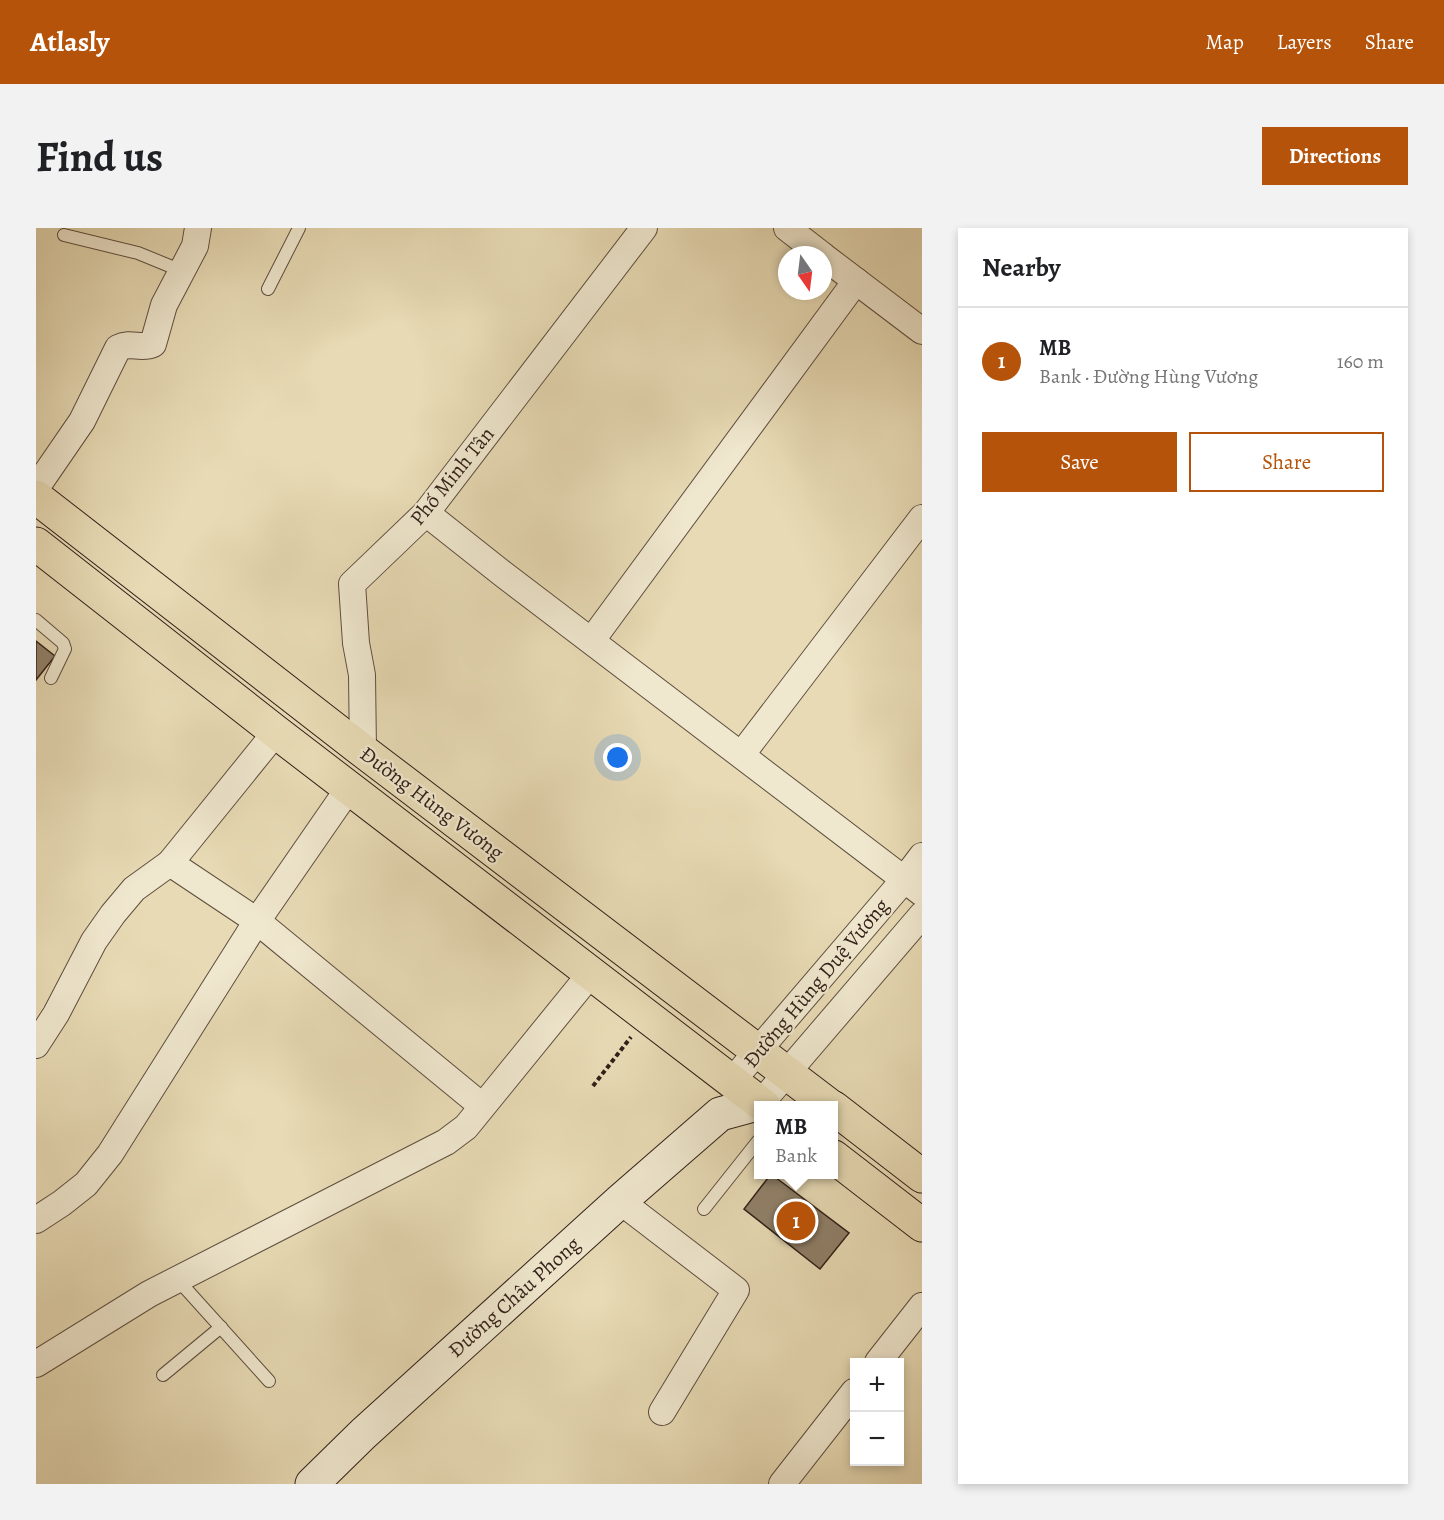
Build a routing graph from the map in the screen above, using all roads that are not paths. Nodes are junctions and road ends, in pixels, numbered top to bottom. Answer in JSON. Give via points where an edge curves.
{"nodes":[{"id":1,"x":198,"y":228,"type":"edge"},
{"id":2,"x":299,"y":228,"type":"edge"},
{"id":3,"x":644,"y":228,"type":"edge"},
{"id":4,"x":787,"y":228,"type":"edge"},
{"id":5,"x":64,"y":235,"type":"dead end"},
{"id":6,"x":811,"y":246,"type":"edge"},
{"id":7,"x":832,"y":262,"type":"edge"},
{"id":8,"x":182,"y":272,"type":"junction"},
{"id":9,"x":856,"y":281,"type":"junction"},
{"id":10,"x":268,"y":289,"type":"dead end"},
{"id":11,"x":922,"y":331,"type":"edge"},
{"id":12,"x":36,"y":488,"type":"edge"},
{"id":13,"x":36,"y":497,"type":"edge"},
{"id":14,"x":426,"y":513,"type":"junction"},
{"id":15,"x":922,"y":518,"type":"edge"},
{"id":16,"x":42,"y":552,"type":"edge"},
{"id":17,"x":36,"y":620,"type":"edge"},
{"id":18,"x":592,"y":640,"type":"junction"},
{"id":19,"x":51,"y":678,"type":"dead end"},
{"id":20,"x":276,"y":732,"type":"junction"},
{"id":21,"x":363,"y":751,"type":"junction"},
{"id":22,"x":742,"y":754,"type":"junction"},
{"id":23,"x":349,"y":788,"type":"junction"},
{"id":24,"x":922,"y":856,"type":"edge"},
{"id":25,"x":170,"y":862,"type":"junction"},
{"id":26,"x":913,"y":887,"type":"edge"},
{"id":27,"x":922,"y":915,"type":"edge"},
{"id":28,"x":257,"y":921,"type":"junction"},
{"id":29,"x":592,"y":972,"type":"junction"},
{"id":30,"x":36,"y":1045,"type":"edge"},
{"id":31,"x":759,"y":1052,"type":"junction"},
{"id":32,"x":788,"y":1074,"type":"junction"},
{"id":33,"x":732,"y":1081,"type":"junction"},
{"id":34,"x":759,"y":1101,"type":"edge"},
{"id":35,"x":766,"y":1101,"type":"edge"},
{"id":36,"x":824,"y":1101,"type":"edge"},
{"id":37,"x":482,"y":1106,"type":"junction"},
{"id":38,"x":754,"y":1106,"type":"edge"},
{"id":39,"x":838,"y":1112,"type":"edge"},
{"id":40,"x":720,"y":1114,"type":"junction"},
{"id":41,"x":754,"y":1147,"type":"edge"},
{"id":42,"x":838,"y":1160,"type":"edge"},
{"id":43,"x":922,"y":1176,"type":"edge"},
{"id":44,"x":620,"y":1201,"type":"junction"},
{"id":45,"x":704,"y":1209,"type":"dead end"},
{"id":46,"x":36,"y":1220,"type":"edge"},
{"id":47,"x":922,"y":1225,"type":"edge"},
{"id":48,"x":178,"y":1280,"type":"junction"},
{"id":49,"x":922,"y":1306,"type":"edge"},
{"id":50,"x":221,"y":1327,"type":"junction"},
{"id":51,"x":881,"y":1358,"type":"edge"},
{"id":52,"x":36,"y":1364,"type":"edge"},
{"id":53,"x":163,"y":1375,"type":"dead end"},
{"id":54,"x":269,"y":1381,"type":"dead end"},
{"id":55,"x":850,"y":1398,"type":"edge"},
{"id":56,"x":662,"y":1412,"type":"dead end"},
{"id":57,"x":312,"y":1484,"type":"edge"},
{"id":58,"x":782,"y":1484,"type":"edge"}],
"edges":[{"from":1,"to":8,"type":"street","via":[[195,246]]},
{"from":2,"to":10,"type":"lane"},
{"from":3,"to":14,"type":"street","name":"Phố Minh Tân"},
{"from":4,"to":6,"type":"street"},
{"from":5,"to":8,"type":"lane","via":[[138,253]]},
{"from":7,"to":9,"type":"street"},
{"from":8,"to":12,"type":"street","via":[[164,305],[153,344],[118,348],[82,421]]},
{"from":9,"to":11,"type":"street"},
{"from":9,"to":18,"type":"street"},
{"from":13,"to":21,"type":"main road","name":"Đường Hùng Vương"},
{"from":14,"to":18,"type":"street"},
{"from":14,"to":21,"type":"street","name":"Phố Minh Tân","via":[[352,584],[362,675]]},
{"from":15,"to":22,"type":"street"},
{"from":16,"to":20,"type":"main road","name":"Đường Hùng Vương"},
{"from":17,"to":19,"type":"lane","via":[[63,642],[65,650]]},
{"from":18,"to":22,"type":"street"},
{"from":20,"to":23,"type":"main road","name":"Đường Hùng Vương"},
{"from":20,"to":25,"type":"street"},
{"from":21,"to":31,"type":"main road","name":"Đường Hùng Vương"},
{"from":22,"to":26,"type":"street"},
{"from":23,"to":28,"type":"street"},
{"from":23,"to":29,"type":"main road","name":"Đường Hùng Vương"},
{"from":24,"to":26,"type":"street","name":"Đường Hùng Duệ Vương"},
{"from":25,"to":28,"type":"street"},
{"from":25,"to":30,"type":"street","via":[[134,889],[113,914],[94,940]]},
{"from":26,"to":31,"type":"street","name":"Đường Hùng Duệ Vương"},
{"from":27,"to":32,"type":"street","name":"Đường Hùng Duệ Vương"},
{"from":28,"to":37,"type":"street"},
{"from":28,"to":46,"type":"street","via":[[110,1154],[86,1184]]},
{"from":29,"to":33,"type":"main road","name":"Đường Hùng Vương"},
{"from":29,"to":37,"type":"street"},
{"from":31,"to":32,"type":"main road","name":"Đường Hùng Vương"},
{"from":31,"to":33,"type":"street","name":"Đường Hùng Duệ Vương"},
{"from":32,"to":35,"type":"street","name":"Đường Hùng Duệ Vương"},
{"from":32,"to":36,"type":"main road","name":"Đường Hùng Vương"},
{"from":33,"to":34,"type":"main road","name":"Đường Hùng Vương"},
{"from":33,"to":40,"type":"street","name":"Đường Châu Phong"},
{"from":37,"to":48,"type":"street","via":[[466,1127],[446,1142]]},
{"from":38,"to":40,"type":"street","name":"Đường Châu Phong"},
{"from":39,"to":43,"type":"main road","name":"Đường Hùng Vương"},
{"from":40,"to":44,"type":"street","name":"Đường Châu Phong"},
{"from":41,"to":45,"type":"lane"},
{"from":42,"to":47,"type":"main road"},
{"from":44,"to":56,"type":"street","via":[[736,1290]]},
{"from":44,"to":57,"type":"street","name":"Đường Châu Phong"},
{"from":48,"to":50,"type":"lane"},
{"from":48,"to":52,"type":"street"},
{"from":49,"to":51,"type":"street"},
{"from":50,"to":53,"type":"lane"},
{"from":50,"to":54,"type":"lane"},
{"from":55,"to":58,"type":"street"}]}
